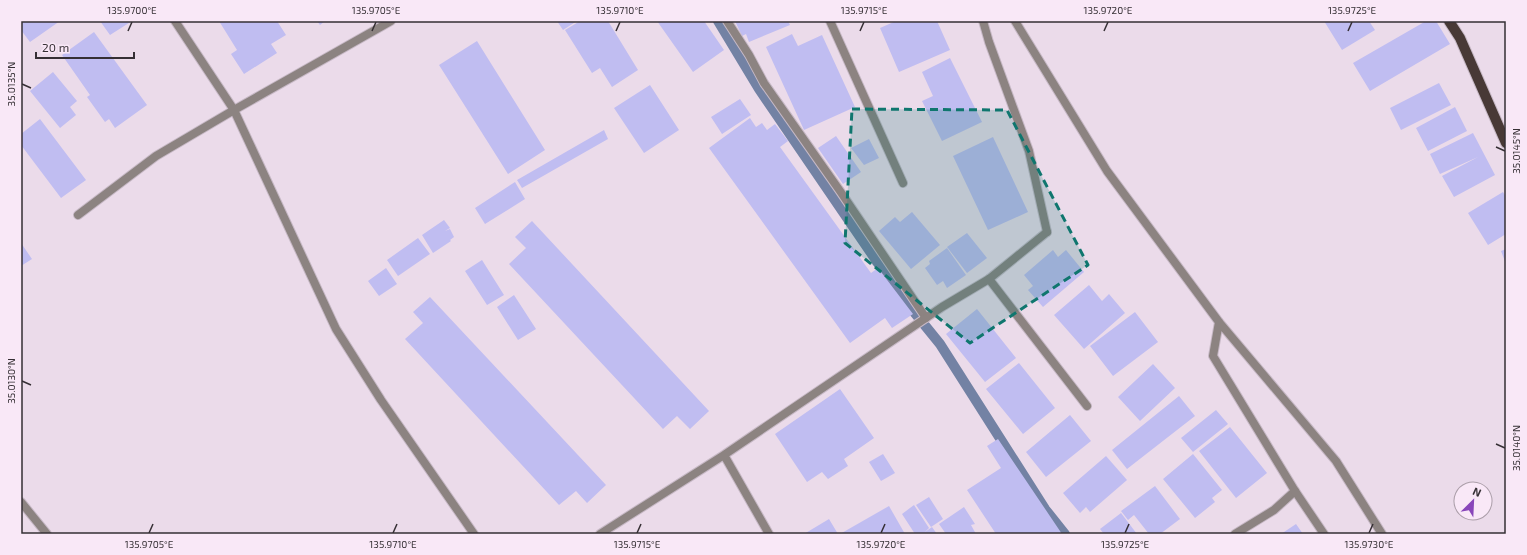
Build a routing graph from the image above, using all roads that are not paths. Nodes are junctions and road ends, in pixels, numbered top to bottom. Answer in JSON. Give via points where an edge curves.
{"nodes":[{"id":1,"x":175,"y":21,"type":"edge"},
{"id":2,"x":391,"y":21,"type":"edge"},
{"id":3,"x":727,"y":21,"type":"edge"},
{"id":4,"x":830,"y":21,"type":"edge"},
{"id":5,"x":983,"y":21,"type":"edge"},
{"id":6,"x":1015,"y":21,"type":"edge"},
{"id":7,"x":1449,"y":21,"type":"edge"},
{"id":8,"x":234,"y":110,"type":"junction"},
{"id":9,"x":1506,"y":143,"type":"edge"},
{"id":10,"x":904,"y":183,"type":"dead end"},
{"id":11,"x":78,"y":215,"type":"dead end"},
{"id":12,"x":989,"y":279,"type":"junction"},
{"id":13,"x":926,"y":318,"type":"junction"},
{"id":14,"x":1219,"y":322,"type":"junction"},
{"id":15,"x":1087,"y":406,"type":"dead end"},
{"id":16,"x":724,"y":455,"type":"junction"},
{"id":17,"x":1295,"y":491,"type":"junction"},
{"id":18,"x":21,"y":502,"type":"edge"},
{"id":19,"x":47,"y":534,"type":"edge"},
{"id":20,"x":474,"y":534,"type":"edge"},
{"id":21,"x":600,"y":534,"type":"edge"},
{"id":22,"x":769,"y":534,"type":"edge"},
{"id":23,"x":1235,"y":534,"type":"edge"},
{"id":24,"x":1324,"y":534,"type":"edge"},
{"id":25,"x":1382,"y":534,"type":"edge"}],
"edges":[{"from":1,"to":8,"type":"street"},
{"from":2,"to":8,"type":"street"},
{"from":3,"to":13,"type":"street","via":[[764,83]]},
{"from":4,"to":10,"type":"street"},
{"from":5,"to":12,"type":"street","via":[[1029,151],[1048,232]]},
{"from":6,"to":14,"type":"street","via":[[1107,171]]},
{"from":7,"to":9,"type":"main road","via":[[1460,38]]},
{"from":8,"to":11,"type":"street","via":[[156,156]]},
{"from":8,"to":20,"type":"street","via":[[336,329],[381,400]]},
{"from":12,"to":13,"type":"street"},
{"from":12,"to":15,"type":"street"},
{"from":13,"to":16,"type":"street"},
{"from":14,"to":17,"type":"street","via":[[1213,356]]},
{"from":14,"to":25,"type":"street","via":[[1336,461]]},
{"from":16,"to":21,"type":"street"},
{"from":16,"to":22,"type":"street"},
{"from":17,"to":23,"type":"street","via":[[1274,510]]},
{"from":17,"to":24,"type":"street"},
{"from":18,"to":19,"type":"street"}]}
